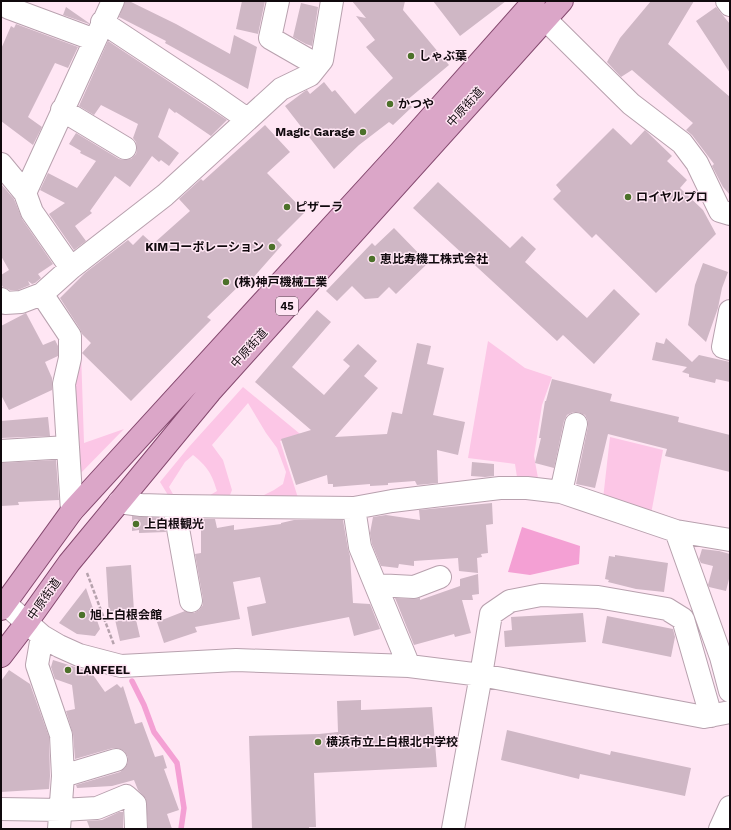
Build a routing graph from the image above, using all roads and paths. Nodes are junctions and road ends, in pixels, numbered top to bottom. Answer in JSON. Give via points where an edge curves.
{"nodes":[{"id":1,"x":113,"y":1,"type":"edge"},
{"id":2,"x":278,"y":1,"type":"edge"},
{"id":3,"x":332,"y":1,"type":"edge"},
{"id":4,"x":562,"y":1,"type":"edge"},
{"id":5,"x":727,"y":1,"type":"edge"},
{"id":6,"x":730,"y":4,"type":"edge"},
{"id":7,"x":8,"y":10,"type":"edge"},
{"id":8,"x":540,"y":10,"type":"edge"},
{"id":9,"x":98,"y":31,"type":"junction"},
{"id":10,"x":318,"y":65,"type":"junction"},
{"id":11,"x":62,"y":110,"type":"junction"},
{"id":12,"x":248,"y":119,"type":"junction"},
{"id":13,"x":125,"y":148,"type":"dead end"},
{"id":14,"x":1,"y":164,"type":"edge"},
{"id":15,"x":26,"y":193,"type":"junction"},
{"id":16,"x":730,"y":214,"type":"edge"},
{"id":17,"x":71,"y":268,"type":"junction"},
{"id":18,"x":42,"y":294,"type":"junction"},
{"id":19,"x":1,"y":299,"type":"edge"},
{"id":20,"x":730,"y":311,"type":"edge"},
{"id":21,"x":730,"y":349,"type":"edge"},
{"id":22,"x":576,"y":424,"type":"dead end"},
{"id":23,"x":68,"y":447,"type":"junction"},
{"id":24,"x":1,"y":451,"type":"edge"},
{"id":25,"x":561,"y":492,"type":"junction"},
{"id":26,"x":119,"y":502,"type":"junction"},
{"id":27,"x":174,"y":506,"type":"junction"},
{"id":28,"x":354,"y":508,"type":"junction"},
{"id":29,"x":72,"y":511,"type":"junction"},
{"id":30,"x":676,"y":531,"type":"junction"},
{"id":31,"x":730,"y":540,"type":"edge"},
{"id":32,"x":78,"y":550,"type":"junction"},
{"id":33,"x":440,"y":577,"type":"dead end"},
{"id":34,"x":376,"y":585,"type":"junction"},
{"id":35,"x":191,"y":601,"type":"dead end"},
{"id":36,"x":2,"y":605,"type":"edge"},
{"id":37,"x":34,"y":629,"type":"junction"},
{"id":38,"x":114,"y":644,"type":"dead end"},
{"id":39,"x":1,"y":656,"type":"edge"},
{"id":40,"x":408,"y":666,"type":"junction"},
{"id":41,"x":481,"y":675,"type":"junction"},
{"id":42,"x":730,"y":691,"type":"edge"},
{"id":43,"x":720,"y":714,"type":"edge"},
{"id":44,"x":116,"y":760,"type":"dead end"},
{"id":45,"x":63,"y":776,"type":"junction"},
{"id":46,"x":730,"y":807,"type":"edge"},
{"id":47,"x":1,"y":809,"type":"edge"},
{"id":48,"x":60,"y":819,"type":"edge"},
{"id":49,"x":136,"y":829,"type":"edge"},
{"id":50,"x":453,"y":829,"type":"edge"},
{"id":51,"x":720,"y":829,"type":"edge"}],
"edges":[{"from":1,"to":9,"type":"street"},
{"from":2,"to":10,"type":"street","via":[[270,38]]},
{"from":3,"to":10,"type":"street","via":[[322,60]]},
{"from":4,"to":8,"type":"main road","name":"中原街道","number":"45"},
{"from":5,"to":6,"type":"street"},
{"from":7,"to":9,"type":"street"},
{"from":8,"to":16,"type":"street","via":[[631,104],[682,143],[697,163],[720,211]]},
{"from":8,"to":26,"type":"main road","name":"中原街道","number":"45"},
{"from":8,"to":29,"type":"main road","name":"中原街道","number":"45","via":[[400,152]]},
{"from":9,"to":11,"type":"street"},
{"from":9,"to":12,"type":"street","via":[[212,94]]},
{"from":10,"to":12,"type":"street","via":[[310,75],[281,89]]},
{"from":11,"to":13,"type":"street"},
{"from":11,"to":15,"type":"street"},
{"from":12,"to":17,"type":"street","via":[[165,195]]},
{"from":14,"to":15,"type":"street"},
{"from":15,"to":17,"type":"street","via":[[32,212]]},
{"from":17,"to":18,"type":"street"},
{"from":18,"to":19,"type":"street","via":[[21,302],[5,303]]},
{"from":18,"to":23,"type":"street","via":[[70,336],[70,358],[64,384]]},
{"from":20,"to":21,"type":"street","via":[[723,347]]},
{"from":22,"to":25,"type":"street"},
{"from":23,"to":24,"type":"street"},
{"from":23,"to":29,"type":"street"},
{"from":25,"to":28,"type":"street","via":[[500,488]]},
{"from":25,"to":30,"type":"street"},
{"from":26,"to":27,"type":"street"},
{"from":26,"to":32,"type":"main road","name":"中原街道","number":"45"},
{"from":27,"to":28,"type":"street"},
{"from":27,"to":35,"type":"street"},
{"from":28,"to":34,"type":"street","via":[[360,547]]},
{"from":29,"to":36,"type":"main road","name":"中原街道","number":"45"},
{"from":30,"to":31,"type":"street"},
{"from":30,"to":42,"type":"street","via":[[722,657]]},
{"from":32,"to":37,"type":"main road","name":"中原街道","number":"45"},
{"from":32,"to":38,"type":"path"},
{"from":33,"to":34,"type":"street","via":[[414,587]]},
{"from":34,"to":40,"type":"street"},
{"from":36,"to":37,"type":"street"},
{"from":37,"to":39,"type":"main road","name":"中原街道","number":"45"},
{"from":37,"to":40,"type":"street","via":[[59,646],[79,655],[121,666],[236,660]]},
{"from":37,"to":45,"type":"street","via":[[37,665],[62,735]]},
{"from":40,"to":41,"type":"street"},
{"from":41,"to":43,"type":"street","via":[[704,717]]},
{"from":41,"to":43,"type":"street","via":[[491,614],[510,601],[541,595],[598,596],[667,609],[683,619]]},
{"from":41,"to":50,"type":"street"},
{"from":44,"to":45,"type":"street"},
{"from":45,"to":48,"type":"street"},
{"from":46,"to":51,"type":"street"},
{"from":47,"to":48,"type":"street"},
{"from":48,"to":49,"type":"street","via":[[126,796],[135,804]]}]}
